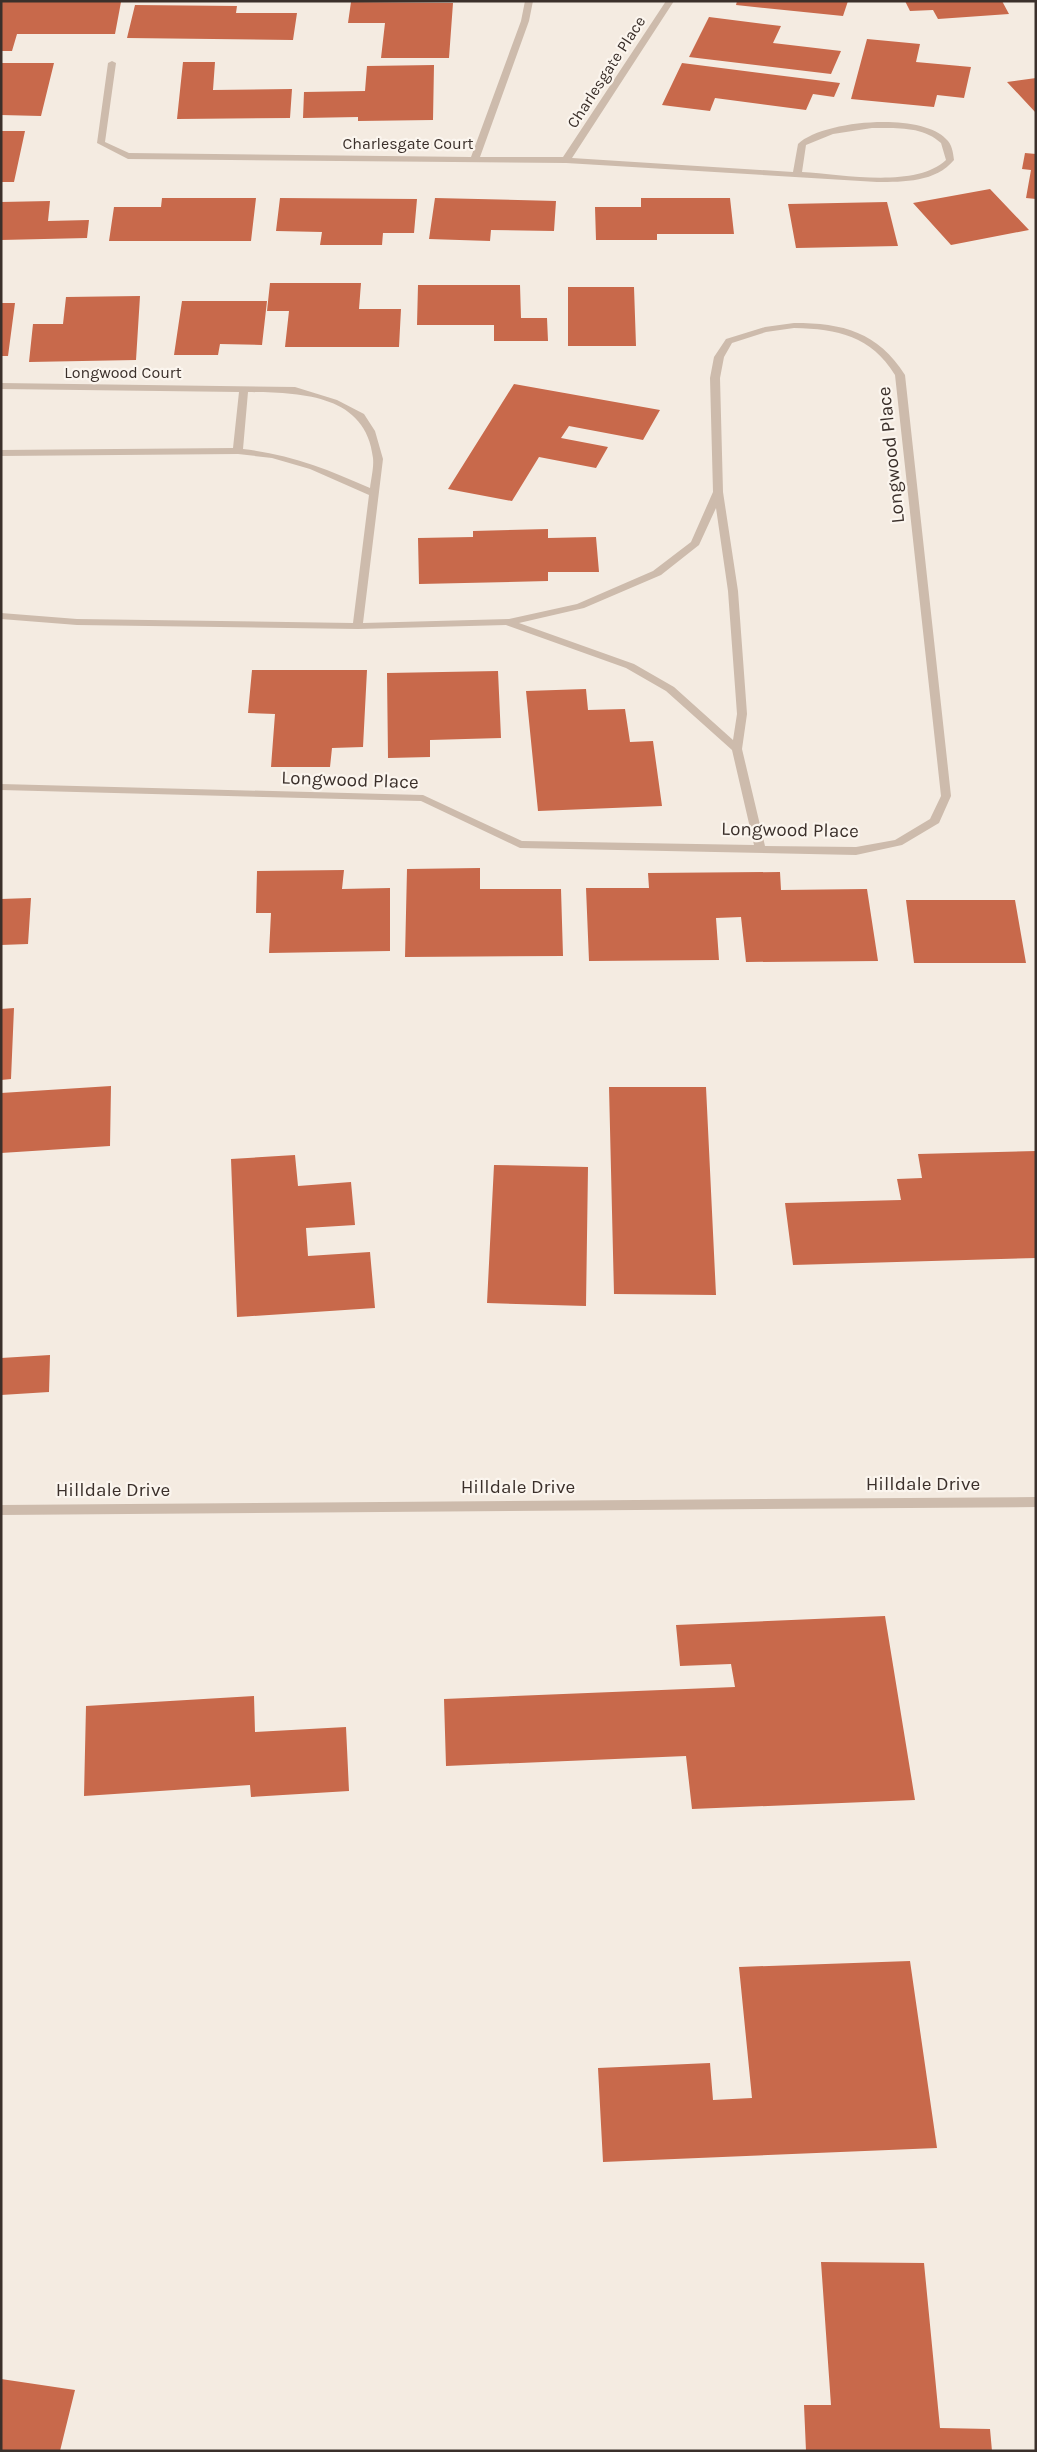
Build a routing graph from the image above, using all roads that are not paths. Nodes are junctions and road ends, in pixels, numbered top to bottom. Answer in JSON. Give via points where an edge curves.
{"nodes":[{"id":1,"x":529,"y":1,"type":"edge"},
{"id":2,"x":670,"y":1,"type":"edge"},
{"id":3,"x":112,"y":63,"type":"dead end"},
{"id":4,"x":475,"y":158,"type":"junction"},
{"id":5,"x":566,"y":160,"type":"junction"},
{"id":6,"x":797,"y":174,"type":"junction"},
{"id":7,"x":1,"y":386,"type":"edge"},
{"id":8,"x":244,"y":388,"type":"junction"},
{"id":9,"x":238,"y":451,"type":"junction"},
{"id":10,"x":1,"y":454,"type":"edge"},
{"id":11,"x":718,"y":492,"type":"junction"},
{"id":12,"x":374,"y":494,"type":"junction"},
{"id":13,"x":1,"y":616,"type":"edge"},
{"id":14,"x":509,"y":622,"type":"junction"},
{"id":15,"x":358,"y":626,"type":"junction"},
{"id":16,"x":737,"y":749,"type":"junction"},
{"id":17,"x":1,"y":787,"type":"edge"},
{"id":18,"x":760,"y":848,"type":"junction"},
{"id":19,"x":1036,"y":1502,"type":"edge"},
{"id":20,"x":1,"y":1510,"type":"edge"}],
"edges":[{"from":1,"to":4,"type":"street","via":[[525,21]]},
{"from":2,"to":5,"type":"street","name":"Charlesgate Place"},
{"from":3,"to":4,"type":"street","name":"Charlesgate Court","via":[[101,143],[128,156]]},
{"from":4,"to":5,"type":"street","name":"Charlesgate Court"},
{"from":5,"to":6,"type":"street","name":"Charlesgate Court"},
{"from":6,"to":6,"type":"street","name":"Charlesgate Court","via":[[802,144],[812,136],[857,127],[924,131],[941,139],[948,147],[950,160],[940,170],[917,177]]},
{"from":7,"to":8,"type":"street","name":"Longwood Court"},
{"from":8,"to":9,"type":"street"},
{"from":8,"to":12,"type":"street","name":"Longwood Court","via":[[295,390],[320,396],[365,420],[378,459]]},
{"from":9,"to":10,"type":"street"},
{"from":9,"to":12,"type":"street","via":[[273,455],[313,467]]},
{"from":11,"to":14,"type":"street","name":"Longwood Place","via":[[695,543],[657,573],[580,606]]},
{"from":11,"to":16,"type":"street","name":"Longwood Place","via":[[733,591],[742,714]]},
{"from":11,"to":18,"type":"street","name":"Longwood Place","via":[[716,378],[719,358],[729,341],[777,327],[824,327],[864,337],[893,359],[900,374],[946,796],[935,821],[898,843],[856,851]]},
{"from":12,"to":15,"type":"street","name":"Longwood Court"},
{"from":13,"to":15,"type":"street","name":"Longwood Place","via":[[77,622]]},
{"from":14,"to":15,"type":"street","name":"Longwood Place"},
{"from":14,"to":16,"type":"street","via":[[630,666],[670,689]]},
{"from":16,"to":18,"type":"street"},
{"from":17,"to":18,"type":"street","name":"Longwood Place","via":[[423,798],[520,844]]},
{"from":19,"to":20,"type":"street","name":"Hilldale Drive"}]}
